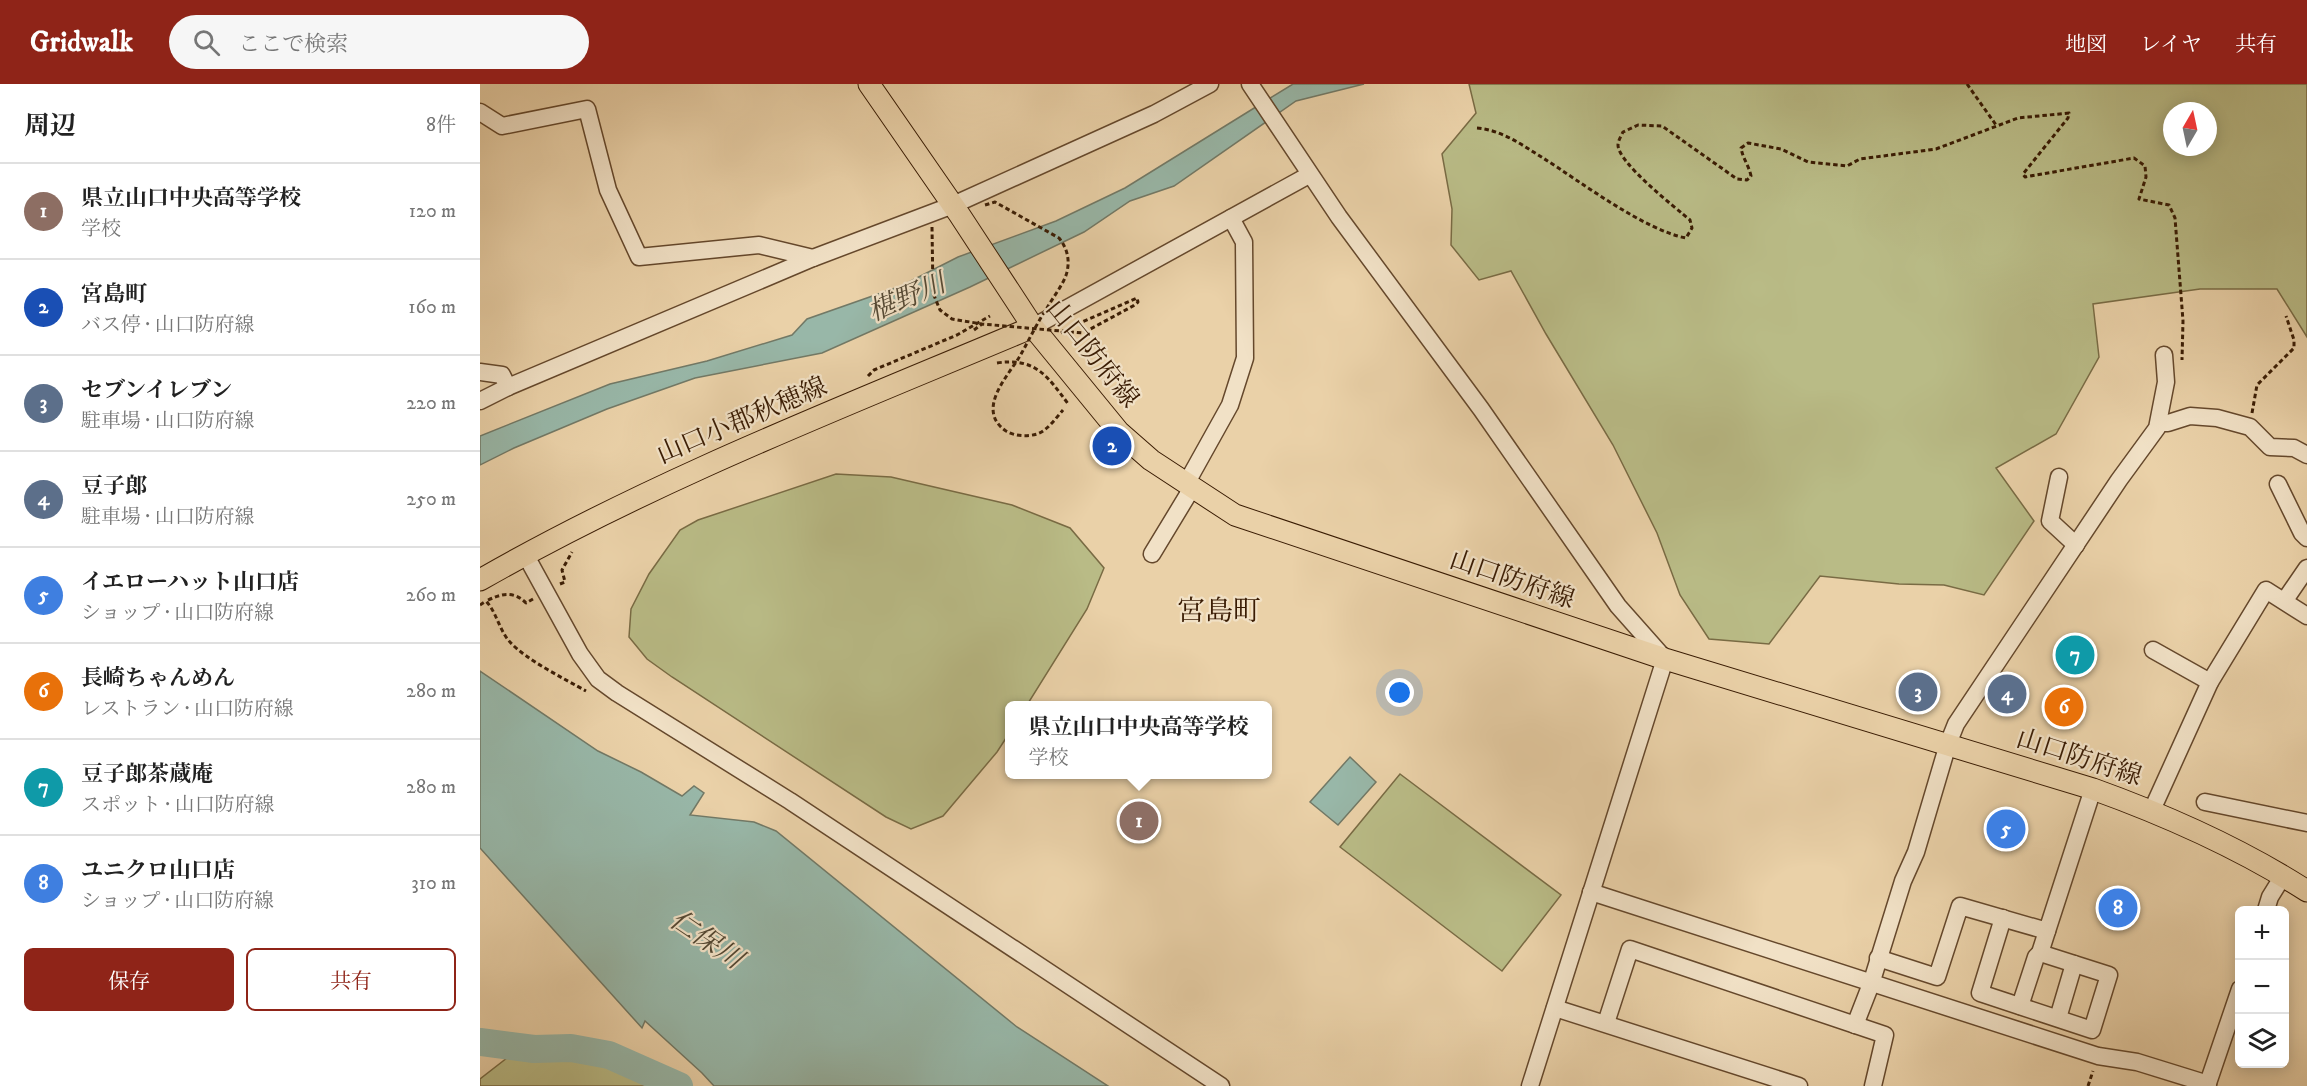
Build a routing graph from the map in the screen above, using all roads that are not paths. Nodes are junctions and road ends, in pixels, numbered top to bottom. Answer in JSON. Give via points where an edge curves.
{"nodes":[{"id":1,"x":1210,"y":84,"type":"edge"},
{"id":2,"x":1250,"y":84,"type":"edge"},
{"id":3,"x":870,"y":85,"type":"edge"},
{"id":4,"x":480,"y":112,"type":"edge"},
{"id":5,"x":1307,"y":172,"type":"junction"},
{"id":6,"x":956,"y":209,"type":"junction"},
{"id":7,"x":1231,"y":218,"type":"junction"},
{"id":8,"x":813,"y":258,"type":"junction"},
{"id":9,"x":1034,"y":327,"type":"junction"},
{"id":10,"x":2164,"y":355,"type":"dead end"},
{"id":11,"x":480,"y":372,"type":"edge"},
{"id":12,"x":508,"y":387,"type":"junction"},
{"id":13,"x":480,"y":401,"type":"edge"},
{"id":14,"x":2159,"y":423,"type":"junction"},
{"id":15,"x":2307,"y":454,"type":"edge"},
{"id":16,"x":2059,"y":477,"type":"dead end"},
{"id":17,"x":2278,"y":484,"type":"dead end"},
{"id":18,"x":1189,"y":486,"type":"junction"},
{"id":19,"x":2307,"y":538,"type":"edge"},
{"id":20,"x":2076,"y":545,"type":"junction"},
{"id":21,"x":525,"y":554,"type":"junction"},
{"id":22,"x":1152,"y":554,"type":"dead end"},
{"id":23,"x":2307,"y":568,"type":"edge"},
{"id":24,"x":480,"y":580,"type":"edge"},
{"id":25,"x":2285,"y":600,"type":"junction"},
{"id":26,"x":2307,"y":616,"type":"edge"},
{"id":27,"x":2153,"y":650,"type":"dead end"},
{"id":28,"x":1665,"y":659,"type":"junction"},
{"id":29,"x":2210,"y":682,"type":"junction"},
{"id":30,"x":1948,"y":744,"type":"junction"},
{"id":31,"x":2093,"y":789,"type":"junction"},
{"id":32,"x":2205,"y":802,"type":"dead end"},
{"id":33,"x":2152,"y":810,"type":"junction"},
{"id":34,"x":2307,"y":823,"type":"edge"},
{"id":35,"x":2283,"y":876,"type":"junction"},
{"id":36,"x":2307,"y":891,"type":"edge"},
{"id":37,"x":1591,"y":892,"type":"junction"},
{"id":38,"x":2267,"y":906,"type":"edge"},
{"id":39,"x":2003,"y":918,"type":"junction"},
{"id":40,"x":2047,"y":931,"type":"junction"},
{"id":41,"x":2040,"y":953,"type":"junction"},
{"id":42,"x":1878,"y":958,"type":"junction"},
{"id":43,"x":2073,"y":964,"type":"junction"},
{"id":44,"x":1871,"y":984,"type":"junction"},
{"id":45,"x":2235,"y":1004,"type":"edge"},
{"id":46,"x":2020,"y":1006,"type":"junction"},
{"id":47,"x":1555,"y":1008,"type":"junction"},
{"id":48,"x":2058,"y":1018,"type":"junction"},
{"id":49,"x":1606,"y":1023,"type":"junction"},
{"id":50,"x":1855,"y":1025,"type":"junction"},
{"id":51,"x":2207,"y":1085,"type":"edge"},
{"id":52,"x":1221,"y":1086,"type":"edge"},
{"id":53,"x":1530,"y":1086,"type":"edge"},
{"id":54,"x":1799,"y":1086,"type":"edge"},
{"id":55,"x":1873,"y":1086,"type":"edge"}],
"edges":[{"from":1,"to":6,"type":"street"},
{"from":2,"to":5,"type":"street"},
{"from":3,"to":6,"type":"main road","name":"山口防府線"},
{"from":4,"to":8,"type":"street","via":[[502,126],[587,109],[608,190],[639,257],[759,245]]},
{"from":5,"to":7,"type":"street"},
{"from":5,"to":28,"type":"street","via":[[1481,409],[1618,606]]},
{"from":6,"to":8,"type":"street"},
{"from":6,"to":9,"type":"main road","name":"山口防府線"},
{"from":7,"to":9,"type":"street"},
{"from":7,"to":18,"type":"street","via":[[1244,242],[1245,358],[1230,405]]},
{"from":8,"to":12,"type":"street"},
{"from":9,"to":18,"type":"main road","name":"山口防府線","via":[[1119,432]]},
{"from":9,"to":21,"type":"main road","name":"山口小郡秋穂線","via":[[694,470]]},
{"from":10,"to":14,"type":"street","via":[[2166,382]]},
{"from":11,"to":12,"type":"street","via":[[502,375]]},
{"from":12,"to":13,"type":"street"},
{"from":14,"to":15,"type":"street","via":[[2204,416],[2250,427],[2270,447],[2294,448]]},
{"from":14,"to":20,"type":"street"},
{"from":16,"to":20,"type":"street","via":[[2050,521]]},
{"from":17,"to":19,"type":"street"},
{"from":18,"to":22,"type":"street"},
{"from":18,"to":28,"type":"main road","name":"山口防府線","via":[[1235,515]]},
{"from":20,"to":30,"type":"street","via":[[1956,724]]},
{"from":21,"to":24,"type":"main road","name":"山口小郡秋穂線"},
{"from":21,"to":52,"type":"street","via":[[598,679]]},
{"from":23,"to":25,"type":"street"},
{"from":25,"to":26,"type":"street"},
{"from":25,"to":29,"type":"street","via":[[2266,590]]},
{"from":27,"to":29,"type":"street"},
{"from":28,"to":30,"type":"main road","name":"山口防府線"},
{"from":28,"to":37,"type":"street"},
{"from":29,"to":33,"type":"street"},
{"from":30,"to":31,"type":"main road","name":"山口防府線"},
{"from":30,"to":42,"type":"street","via":[[1916,852]]},
{"from":31,"to":33,"type":"main road","name":"山口防府線"},
{"from":31,"to":40,"type":"street"},
{"from":32,"to":34,"type":"street"},
{"from":33,"to":35,"type":"main road","name":"山口防府線"},
{"from":35,"to":36,"type":"main road","name":"山口防府線"},
{"from":35,"to":38,"type":"street"},
{"from":37,"to":44,"type":"street"},
{"from":37,"to":47,"type":"street"},
{"from":39,"to":40,"type":"street"},
{"from":39,"to":42,"type":"street","via":[[1960,906],[1937,976]]},
{"from":39,"to":46,"type":"street","via":[[1980,993]]},
{"from":40,"to":41,"type":"street"},
{"from":41,"to":43,"type":"street"},
{"from":41,"to":46,"type":"street"},
{"from":42,"to":44,"type":"street"},
{"from":43,"to":48,"type":"street"},
{"from":43,"to":48,"type":"street","via":[[2109,975],[2092,1030]]},
{"from":44,"to":50,"type":"street"},
{"from":44,"to":51,"type":"street","via":[[2098,1056],[2137,1062]]},
{"from":45,"to":51,"type":"street"},
{"from":46,"to":48,"type":"street"},
{"from":47,"to":49,"type":"street"},
{"from":47,"to":53,"type":"street"},
{"from":49,"to":50,"type":"street","via":[[1630,949]]},
{"from":49,"to":54,"type":"street"},
{"from":50,"to":55,"type":"street","via":[[1885,1035]]}]}
